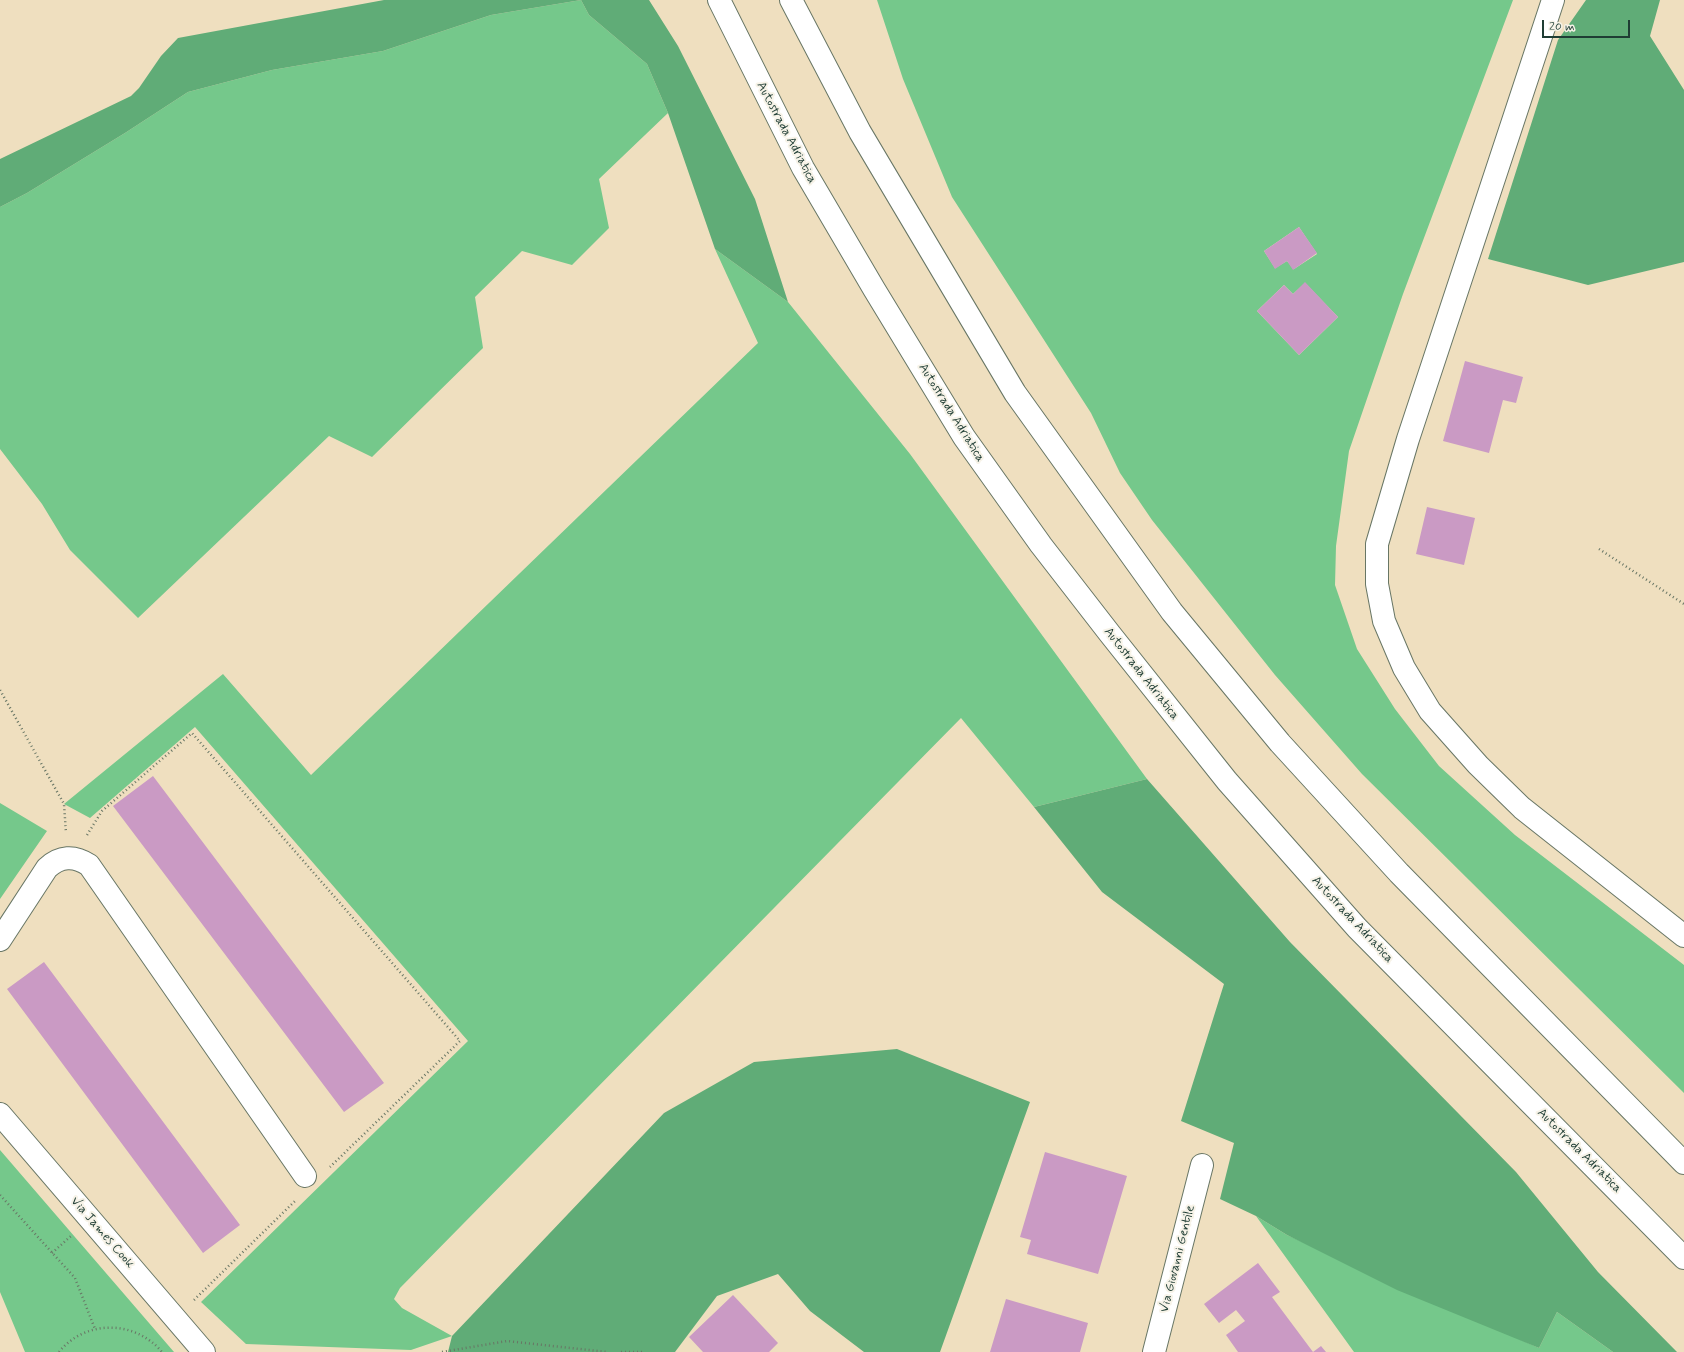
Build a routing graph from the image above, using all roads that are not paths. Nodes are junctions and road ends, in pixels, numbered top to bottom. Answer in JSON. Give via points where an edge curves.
{"nodes":[{"id":1,"x":719,"y":0,"type":"edge"},
{"id":2,"x":791,"y":0,"type":"edge"},
{"id":3,"x":1553,"y":0,"type":"edge"},
{"id":4,"x":1684,"y":936,"type":"edge"},
{"id":5,"x":0,"y":940,"type":"edge"},
{"id":6,"x":0,"y":1114,"type":"edge"},
{"id":7,"x":1684,"y":1163,"type":"edge"},
{"id":8,"x":1202,"y":1165,"type":"dead end"},
{"id":9,"x":303,"y":1186,"type":"road end"},
{"id":10,"x":1684,"y":1258,"type":"edge"},
{"id":11,"x":204,"y":1352,"type":"edge"},
{"id":12,"x":1154,"y":1352,"type":"edge"}],
"edges":[{"from":1,"to":10,"type":"main road","name":"Autostrada Adriatica","via":[[803,168],[870,283],[964,437],[1041,546],[1227,781],[1357,928]]},
{"from":2,"to":7,"type":"main road","via":[[860,132],[1015,393],[1172,612],[1280,743],[1399,873]]},
{"from":3,"to":4,"type":"main road","via":[[1408,440],[1377,544],[1377,584],[1384,621],[1404,668],[1434,716],[1478,765],[1522,808]]},
{"from":5,"to":9,"type":"main road","via":[[47,868],[67,858],[78,859],[89,865]]},
{"from":6,"to":11,"type":"main road","name":"Via James Cook"},
{"from":8,"to":12,"type":"main road","name":"Via Giovanni Gentile"}]}
